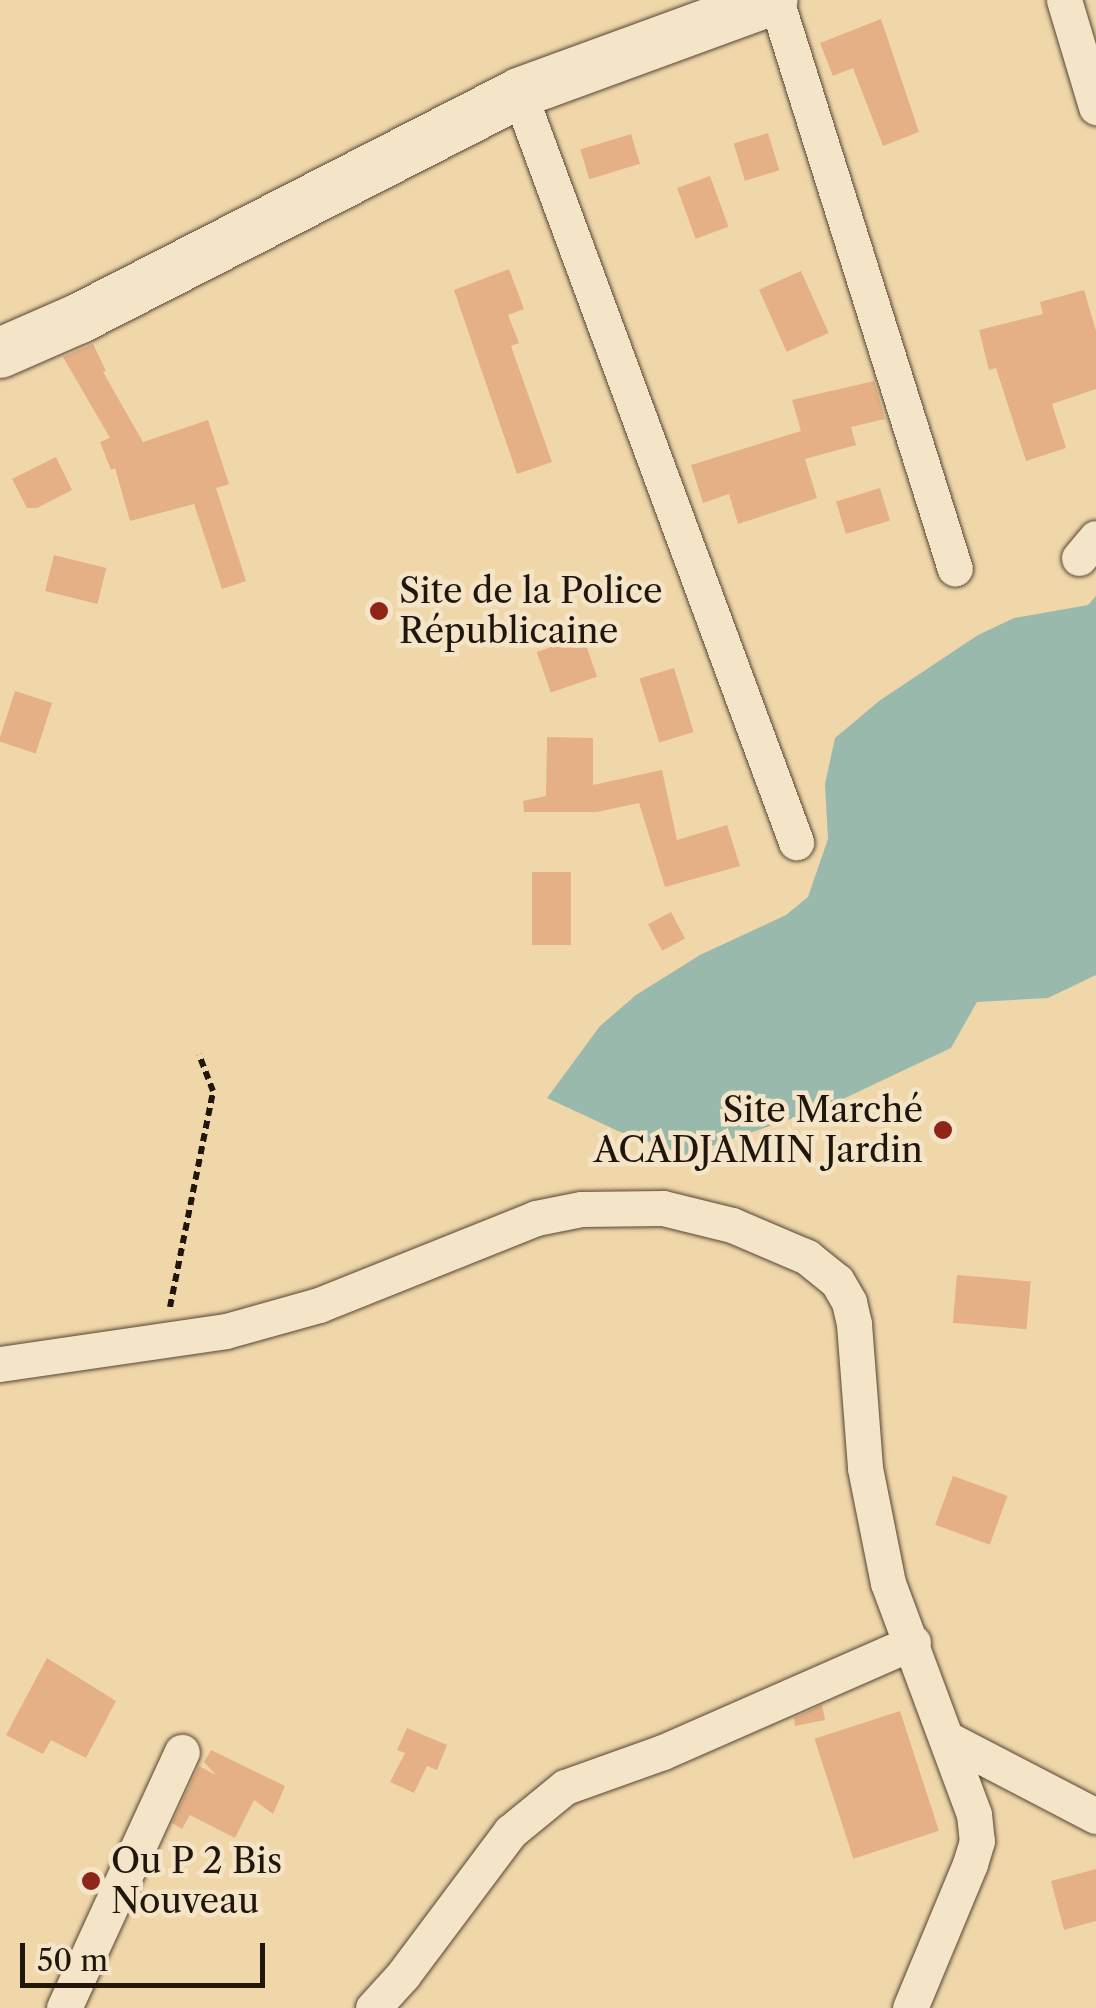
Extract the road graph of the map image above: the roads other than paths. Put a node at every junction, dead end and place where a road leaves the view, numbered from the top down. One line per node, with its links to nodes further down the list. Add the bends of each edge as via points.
1 (774, 0): 3 (street); 6 (street)
2 (1064, 0): 4 (street)
3 (519, 94): 5 (street); 7 (street)
4 (1096, 106)
5 (0, 353)
6 (956, 569)
7 (796, 842)
8 (0, 1364): 9 (street, via 226,1331 319,1305 581,1209 663,1208 732,1225 807,1257 837,1281 848,1302 865,1468 888,1583)
9 (913, 1642): 10 (street); 14 (street, via 663,1752 565,1787 510,1832)
10 (946, 1738): 12 (street); 15 (street, via 977,1841)
11 (182, 1752): 13 (street)
12 (1096, 1816)
13 (64, 2008)
14 (373, 2008)
15 (910, 2008)

